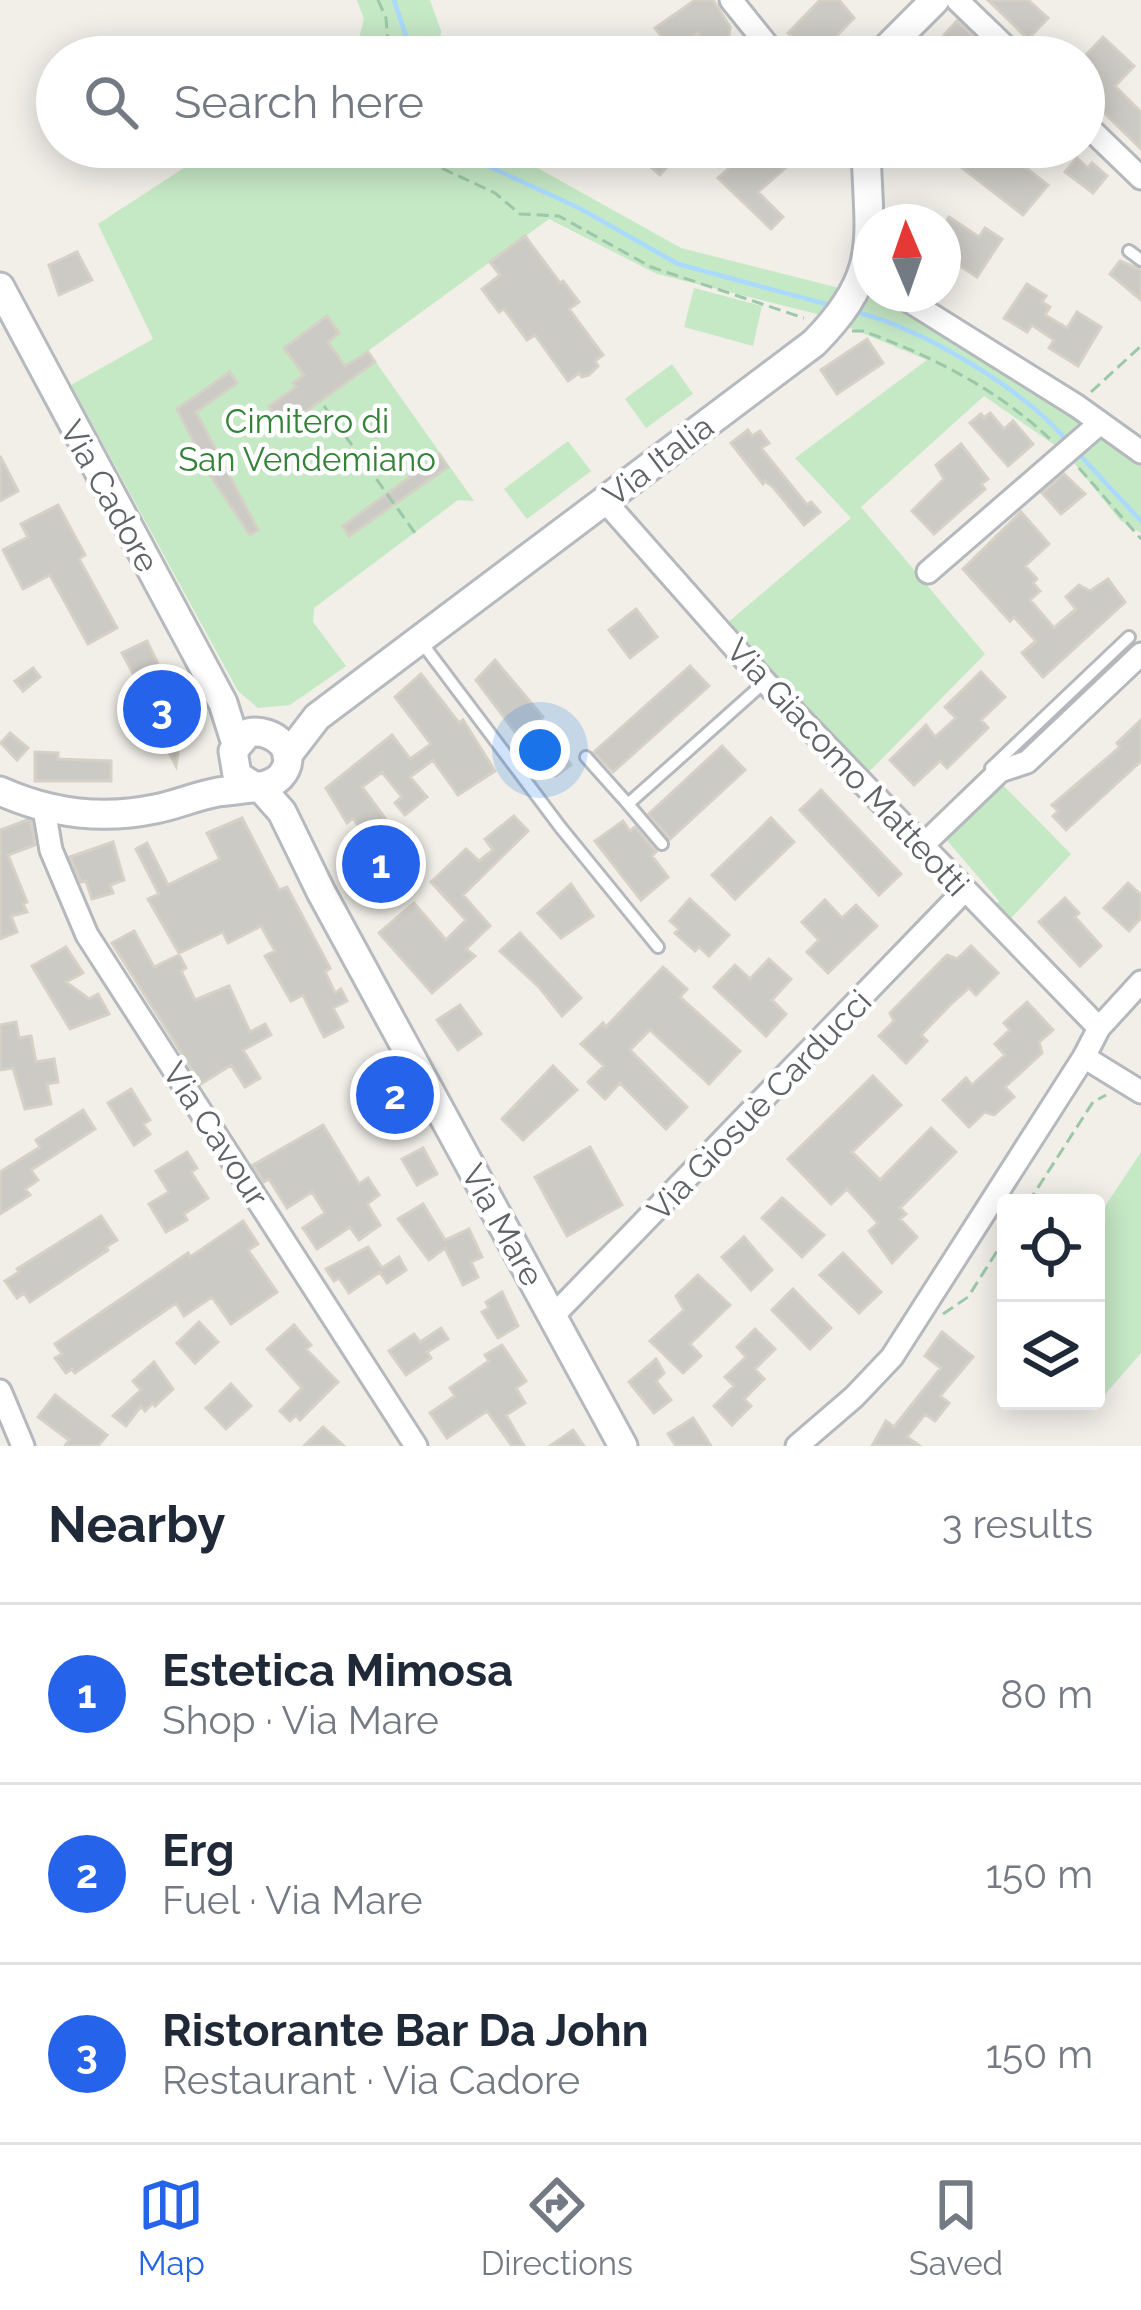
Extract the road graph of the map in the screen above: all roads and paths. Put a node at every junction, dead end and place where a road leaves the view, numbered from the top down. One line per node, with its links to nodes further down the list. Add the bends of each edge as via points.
1 (378, 0): 5 (path)
2 (731, 0): 6 (street)
3 (935, 0): 7 (street)
4 (957, 0): 8 (street)
5 (387, 36)
6 (760, 36)
7 (904, 36)
8 (994, 36)
9 (1105, 143): 13 (street)
10 (441, 168): 21 (path, via 520,214 559,216 652,267)
11 (855, 168): 14 (street)
12 (867, 168): 14 (street)
13 (1141, 178)
14 (869, 200): 15 (street)
15 (869, 204)
16 (1129, 251): 17 (lane)
17 (1141, 260)
18 (0, 287): 36 (street, Via Cadore)
19 (853, 294): 21 (street, Via Italia)
20 (927, 312): 24 (street)
21 (832, 326): 27 (path, via 915,350 1031,420); 28 (street, Via Italia)
22 (1141, 346): 24 (path)
23 (324, 406): 29 (path)
24 (1077, 406): 25 (street)
25 (1092, 431): 26 (street); 27 (street)
26 (1141, 452)
27 (1066, 453): 30 (path); 31 (street)
28 (604, 500): 32 (street, Via Italia); 34 (street, Via Giacomo Matteotti)
29 (415, 532)
30 (1141, 539)
31 (928, 572)
32 (419, 640): 35 (street, Via Italia); 46 (lane)
33 (1135, 646): 43 (street, via 1028,762 1000,771)
34 (764, 682): 41 (lane); 43 (street, Via Giacomo Matteotti)
35 (317, 716): 36 (street, Via Italia); 38 (street, Via Italia)
36 (248, 741): 38 (street, Via Cadore, via 237,775); 38 (street, Via Cadore, via 281,741); 39 (street, Via Italia)
37 (586, 758): 41 (lane)
38 (270, 776): 39 (street); 53 (street, Via Mare, via 330,910)
39 (196, 796): 42 (street, via 131,813)
40 (3, 798): 42 (street)
41 (628, 804): 44 (lane)
42 (44, 809): 56 (street, Via Cavour, via 51,850 87,935)
43 (918, 843): 45 (street, Via Giacomo Matteotti)
44 (662, 844)
45 (963, 892): 48 (street, Via Giacomo Matteotti); 53 (street, Via Giosuè Carducci)
46 (658, 947)
47 (1141, 982): 48 (street)
48 (1099, 1028): 49 (street)
49 (1084, 1057): 50 (street); 58 (street, via 892,1357)
50 (1141, 1092)
51 (1113, 1095): 52 (path, via 1093,1102)
52 (1034, 1194)
53 (554, 1316): 57 (street, Via Mare)
54 (0, 1391): 55 (street)
55 (22, 1446)
56 (416, 1446)
57 (623, 1446)
58 (797, 1446)

